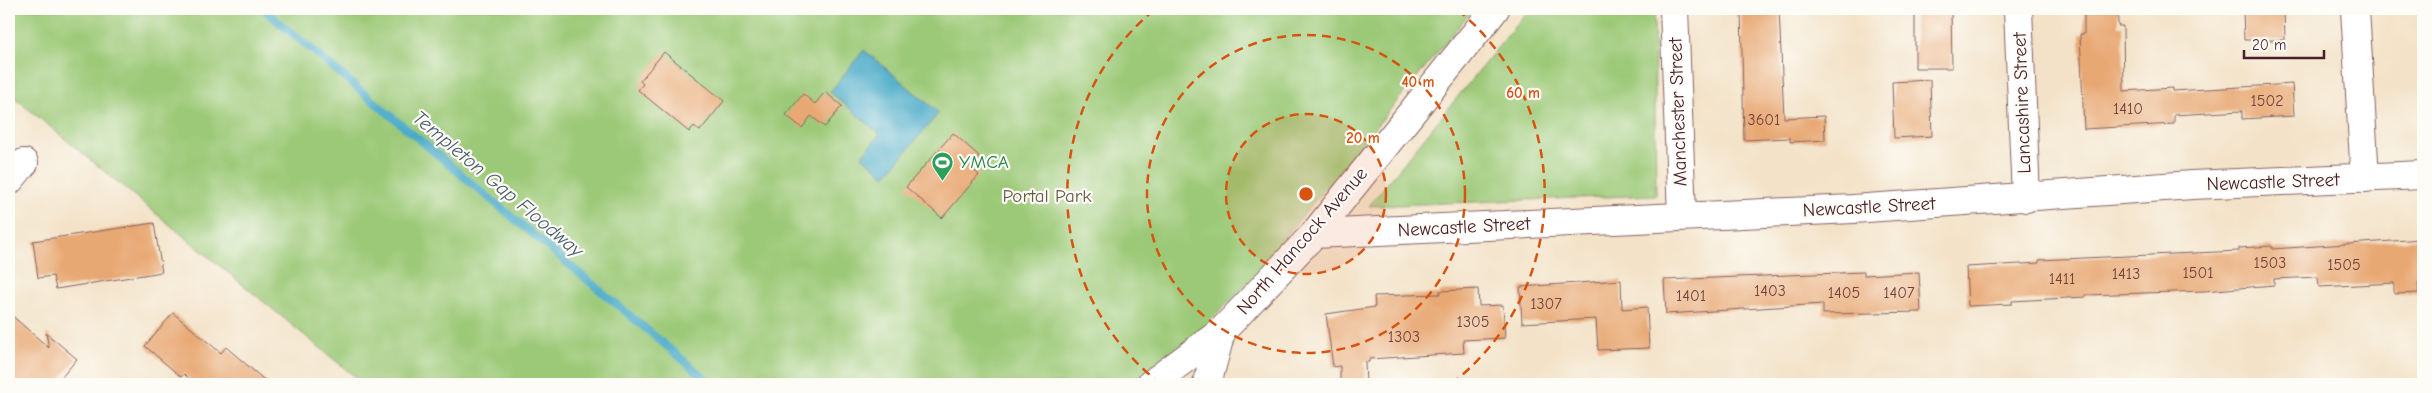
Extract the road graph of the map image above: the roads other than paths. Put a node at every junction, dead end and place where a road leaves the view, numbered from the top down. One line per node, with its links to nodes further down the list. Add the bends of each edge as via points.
1 (1495, 9): 9 (street, North Hancock Avenue)
2 (1674, 9): 8 (street, Manchester Street)
3 (2018, 9): 7 (street, Lancashire Street)
4 (2355, 9): 6 (street)
5 (2423, 175): 6 (street, Newcastle Street)
6 (2365, 178): 7 (street, Newcastle Street, via 2192,185)
7 (2026, 198): 8 (street, Newcastle Street)
8 (1682, 216): 9 (street, Newcastle Street)
9 (1314, 234): 10 (street, North Hancock Avenue)
10 (1222, 332): 11 (street, North Hancock Avenue); 12 (street, North Hancock Avenue)
11 (1151, 384)
12 (1207, 384)

